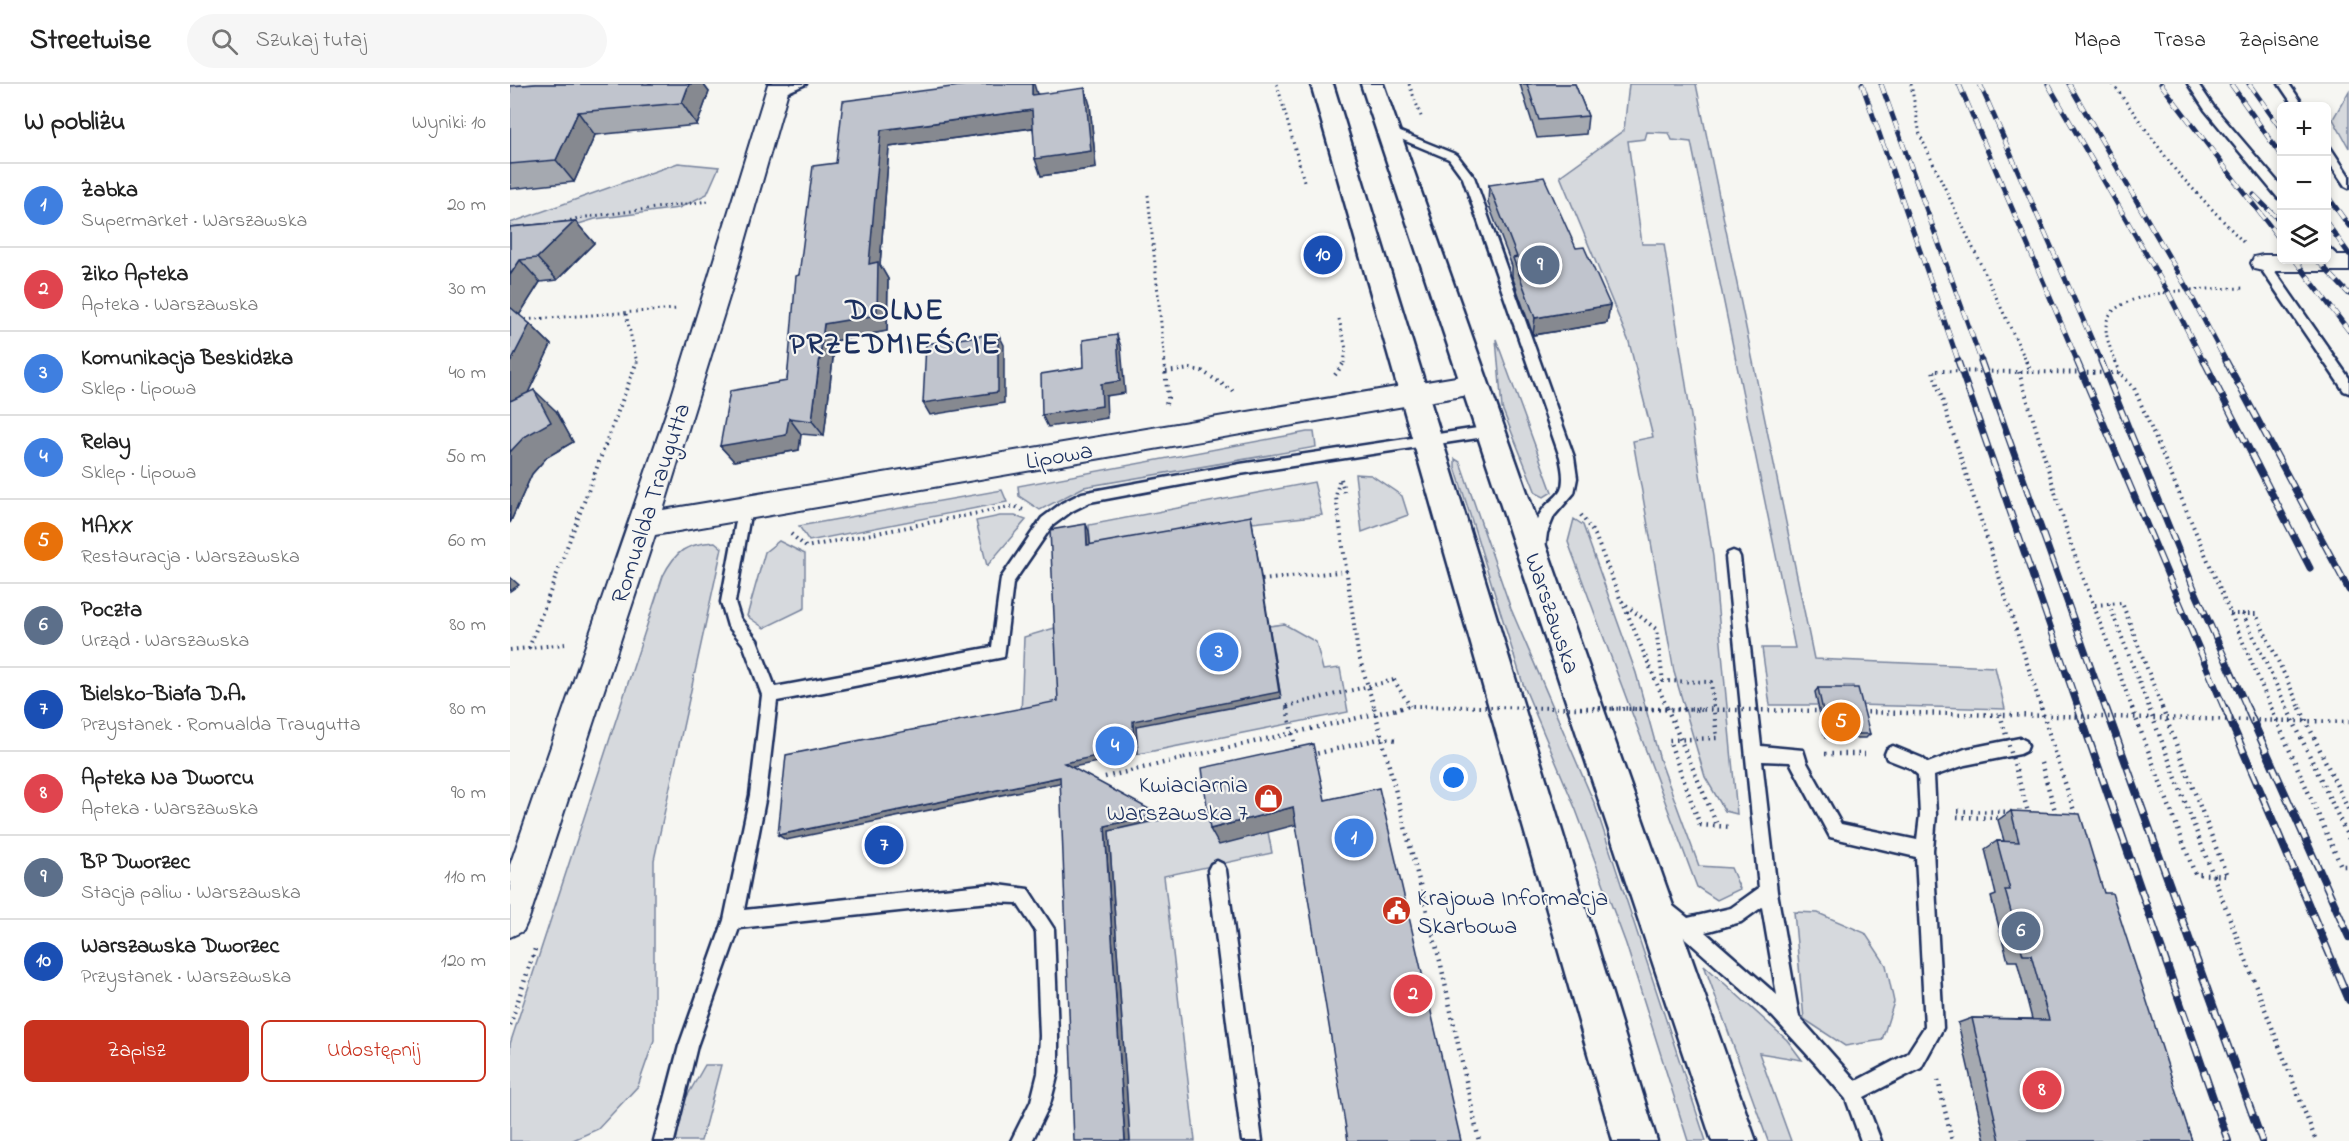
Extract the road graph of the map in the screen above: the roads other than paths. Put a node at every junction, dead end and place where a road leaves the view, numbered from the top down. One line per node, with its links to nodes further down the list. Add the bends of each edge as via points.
1 (801, 84): 6 (lane)
2 (1322, 84): 16 (main road)
3 (1372, 84): 8 (main road, Warszawska)
4 (2193, 84): 11 (lane)
5 (2284, 84): 7 (lane)
6 (778, 89): 20 (street, Romualda Traugutta)
7 (2296, 102)
8 (1388, 130): 14 (main road, Warszawska); 22 (lane, via 1453,157 1468,177 1567,457 1567,493 1548,513 1540,533)
9 (2331, 156): 10 (lane)
10 (2349, 184)
11 (2277, 189)
12 (2338, 258): 13 (street)
13 (2264, 263): 15 (lane)
14 (1474, 384): 16 (street, Lipowa); 17 (main road, Warszawska)
15 (2349, 388)
16 (1413, 393): 18 (main road); 19 (street, Lipowa)
17 (1491, 431): 18 (lane); 22 (main road, Warszawska)
18 (1427, 441): 23 (lane, via 1087,497 1047,522 1006,582 999,652); 40 (main road)
19 (744, 509): 20 (street, Lipowa); 23 (lane, via 728,602 733,621 749,640)
20 (644, 525): 32 (street, Romualda Traugutta)
21 (1733, 557): 25 (lane)
22 (1538, 572): 31 (main road, Warszawska)
23 (770, 695): 33 (lane, via 758,795)
24 (2020, 746): 27 (lane, via 1965,757)
25 (1754, 753): 28 (lane, via 1797,755 1836,831); 30 (lane)
26 (1893, 754): 27 (lane, via 1917,763)
27 (1926, 772): 28 (lane, via 1928,815)
28 (1924, 850): 36 (lane, via 1934,1028 1914,1061)
29 (1217, 870): 39 (lane)
30 (1768, 892): 34 (lane, via 1735,916); 35 (lane)
31 (1652, 898): 34 (lane); 41 (main road, Warszawska)
32 (510, 918)
33 (733, 920): 37 (lane, via 688,1046); 38 (lane, via 956,896 1023,895 1045,929 1049,1036 1048,1073 1040,1104)
34 (1686, 927): 35 (lane)
35 (1791, 1023): 36 (lane)
36 (1853, 1092): 42 (lane)
37 (664, 1141)
38 (1021, 1141)
39 (1252, 1141)
40 (1635, 1141)
41 (1734, 1141)
42 (1871, 1141)

